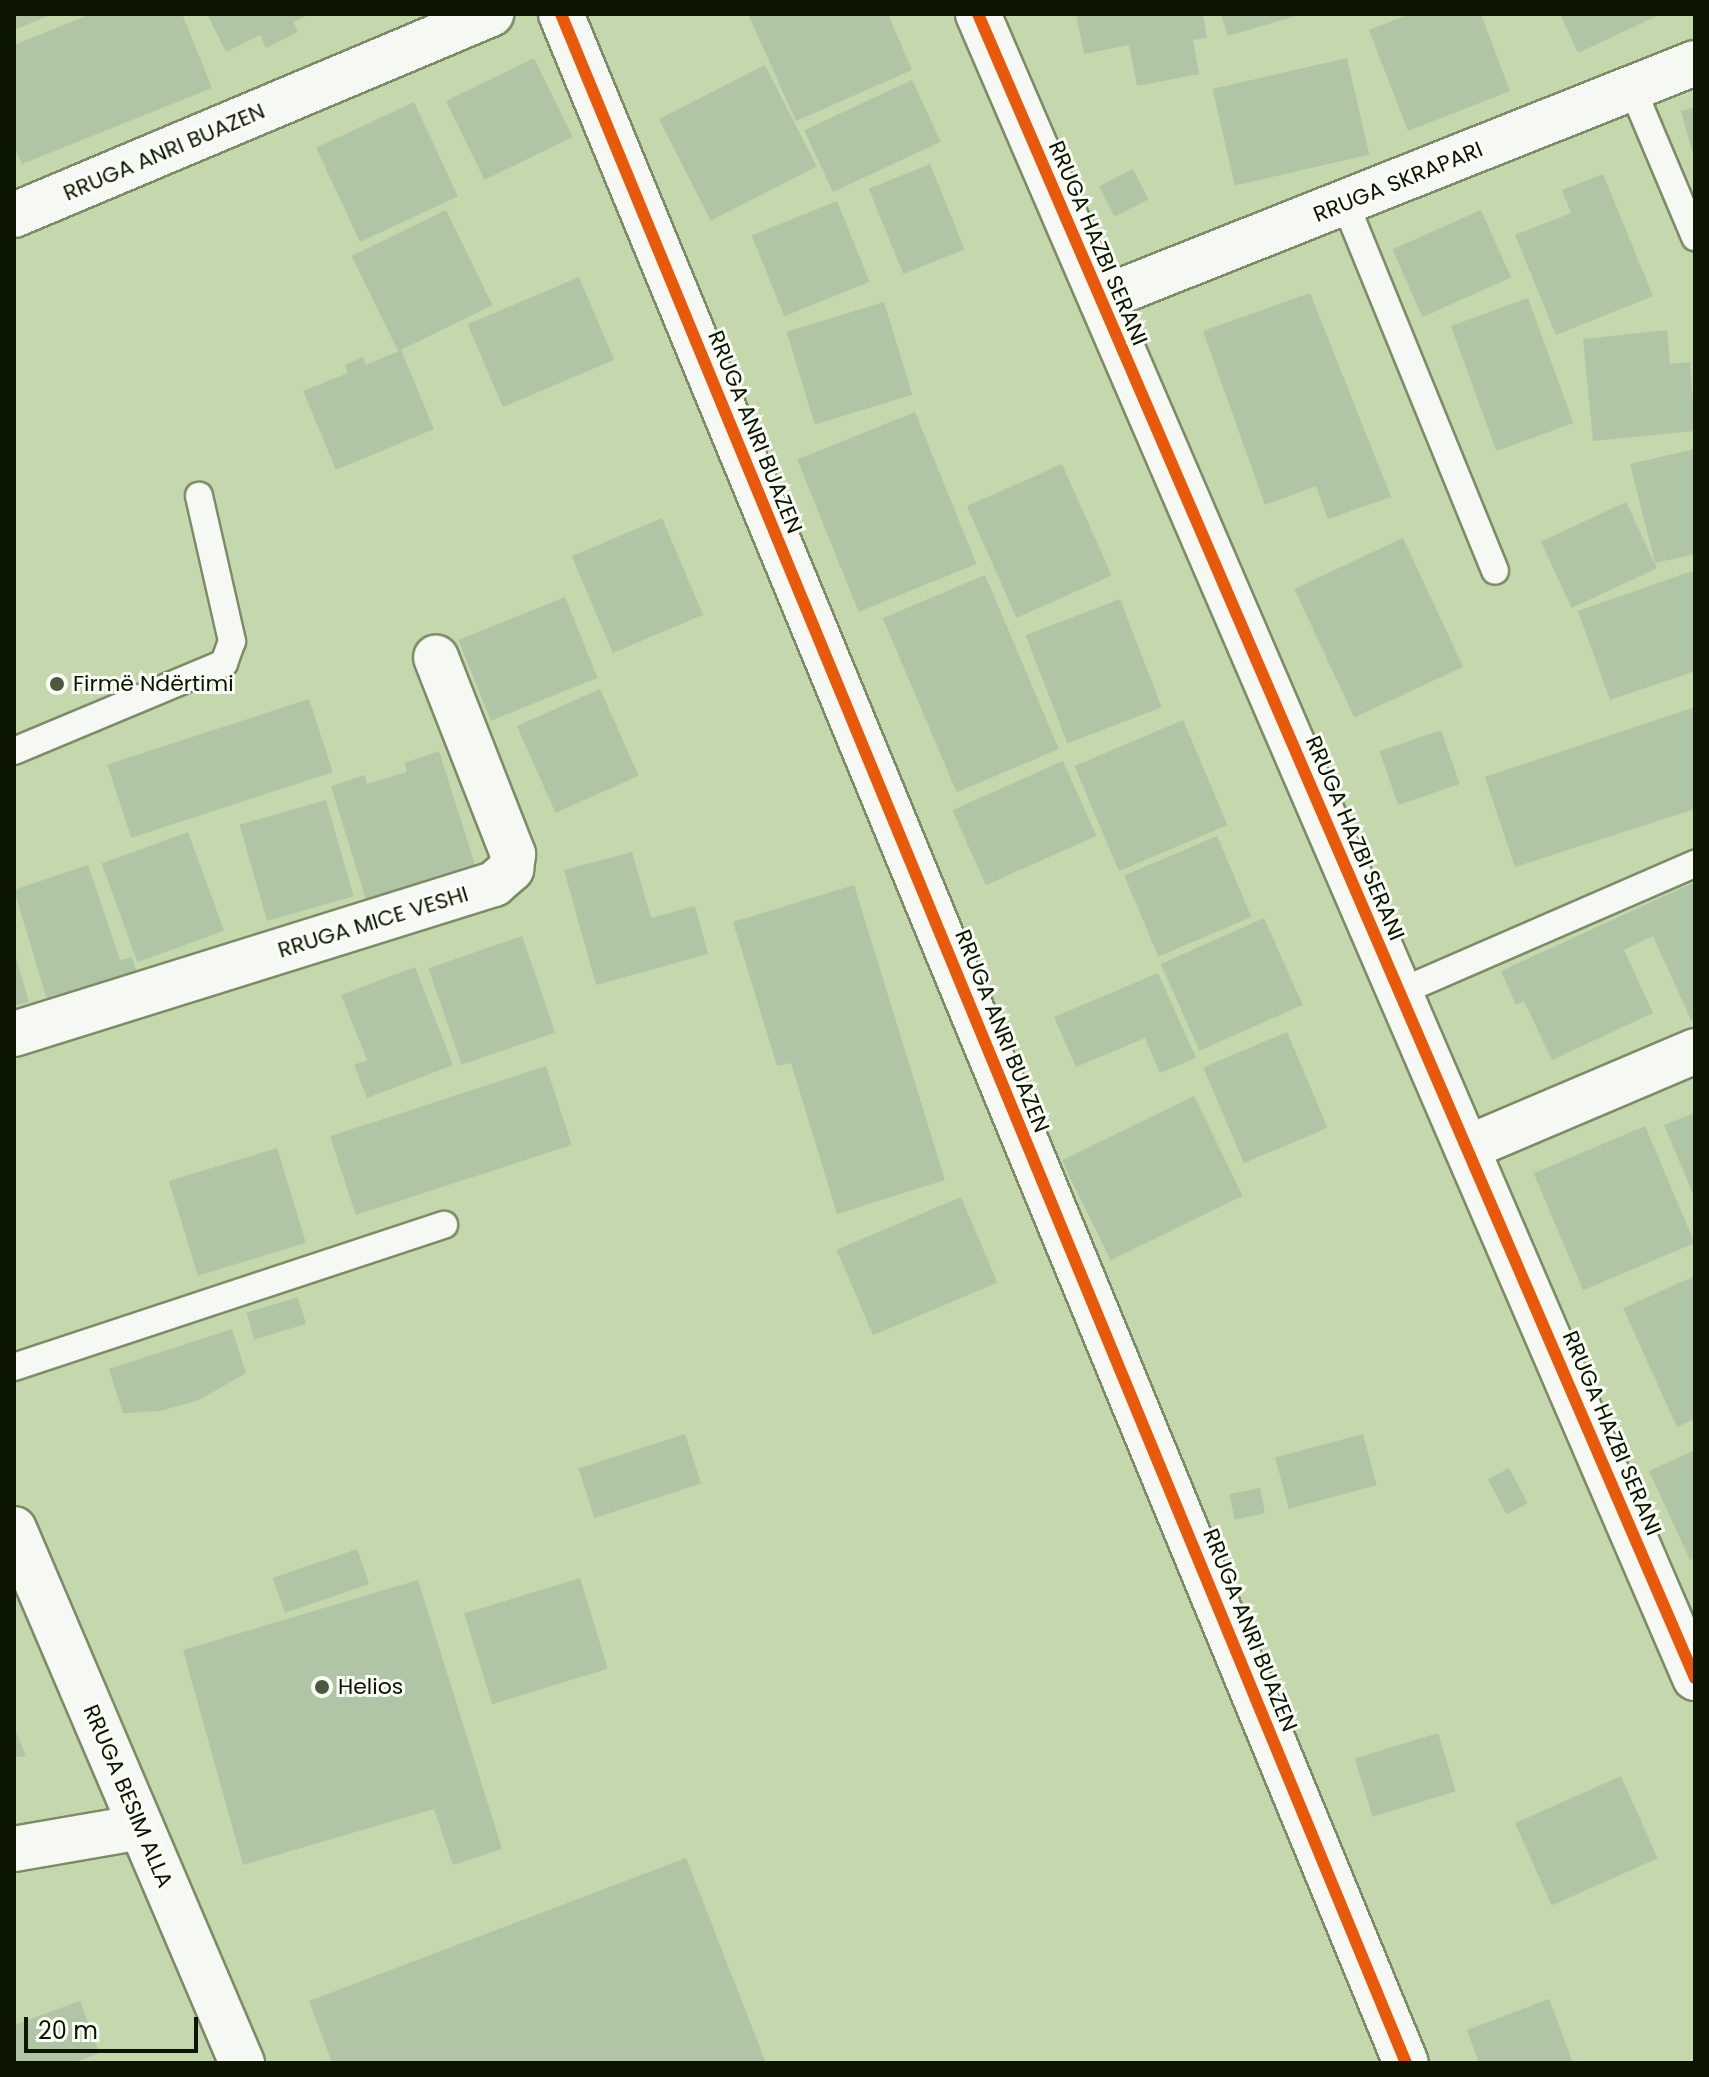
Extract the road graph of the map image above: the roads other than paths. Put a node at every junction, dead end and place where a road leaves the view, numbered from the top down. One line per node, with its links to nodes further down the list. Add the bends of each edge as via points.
1 (491, 14): 7 (street, RRUGA ANRI BUAZEN)
2 (561, 14): 26 (street, RRUGA ANRI BUAZEN)
3 (978, 14): 9 (street, RRUGA HAZBI SERANI)
4 (1695, 63): 5 (street, RRUGA SKRAPARI)
5 (1632, 88): 6 (street, RRUGA SKRAPARI); 8 (lane)
6 (1345, 203): 9 (street, RRUGA SKRAPARI); 11 (lane)
7 (14, 215)
8 (1695, 237)
9 (1101, 299): 15 (street, RRUGA HAZBI SERANI)
10 (199, 496): 13 (lane, via 232,641 224,663)
11 (1495, 571)
12 (436, 658): 16 (street, RRUGA MICE VESHI, via 513,854 511,869 494,884)
13 (14, 751)
14 (1695, 864): 15 (lane)
15 (1400, 992): 18 (street, RRUGA HAZBI SERANI)
16 (14, 1034)
17 (1695, 1051): 18 (street)
18 (1467, 1148): 22 (street, RRUGA HAZBI SERANI)
19 (444, 1225): 20 (lane)
20 (14, 1367)
21 (14, 1529): 23 (street, RRUGA BESIM ALLA)
22 (1695, 1678)
23 (141, 1827): 24 (street); 25 (street, RRUGA BESIM ALLA)
24 (14, 1849)
25 (242, 2063)
26 (1406, 2063)

